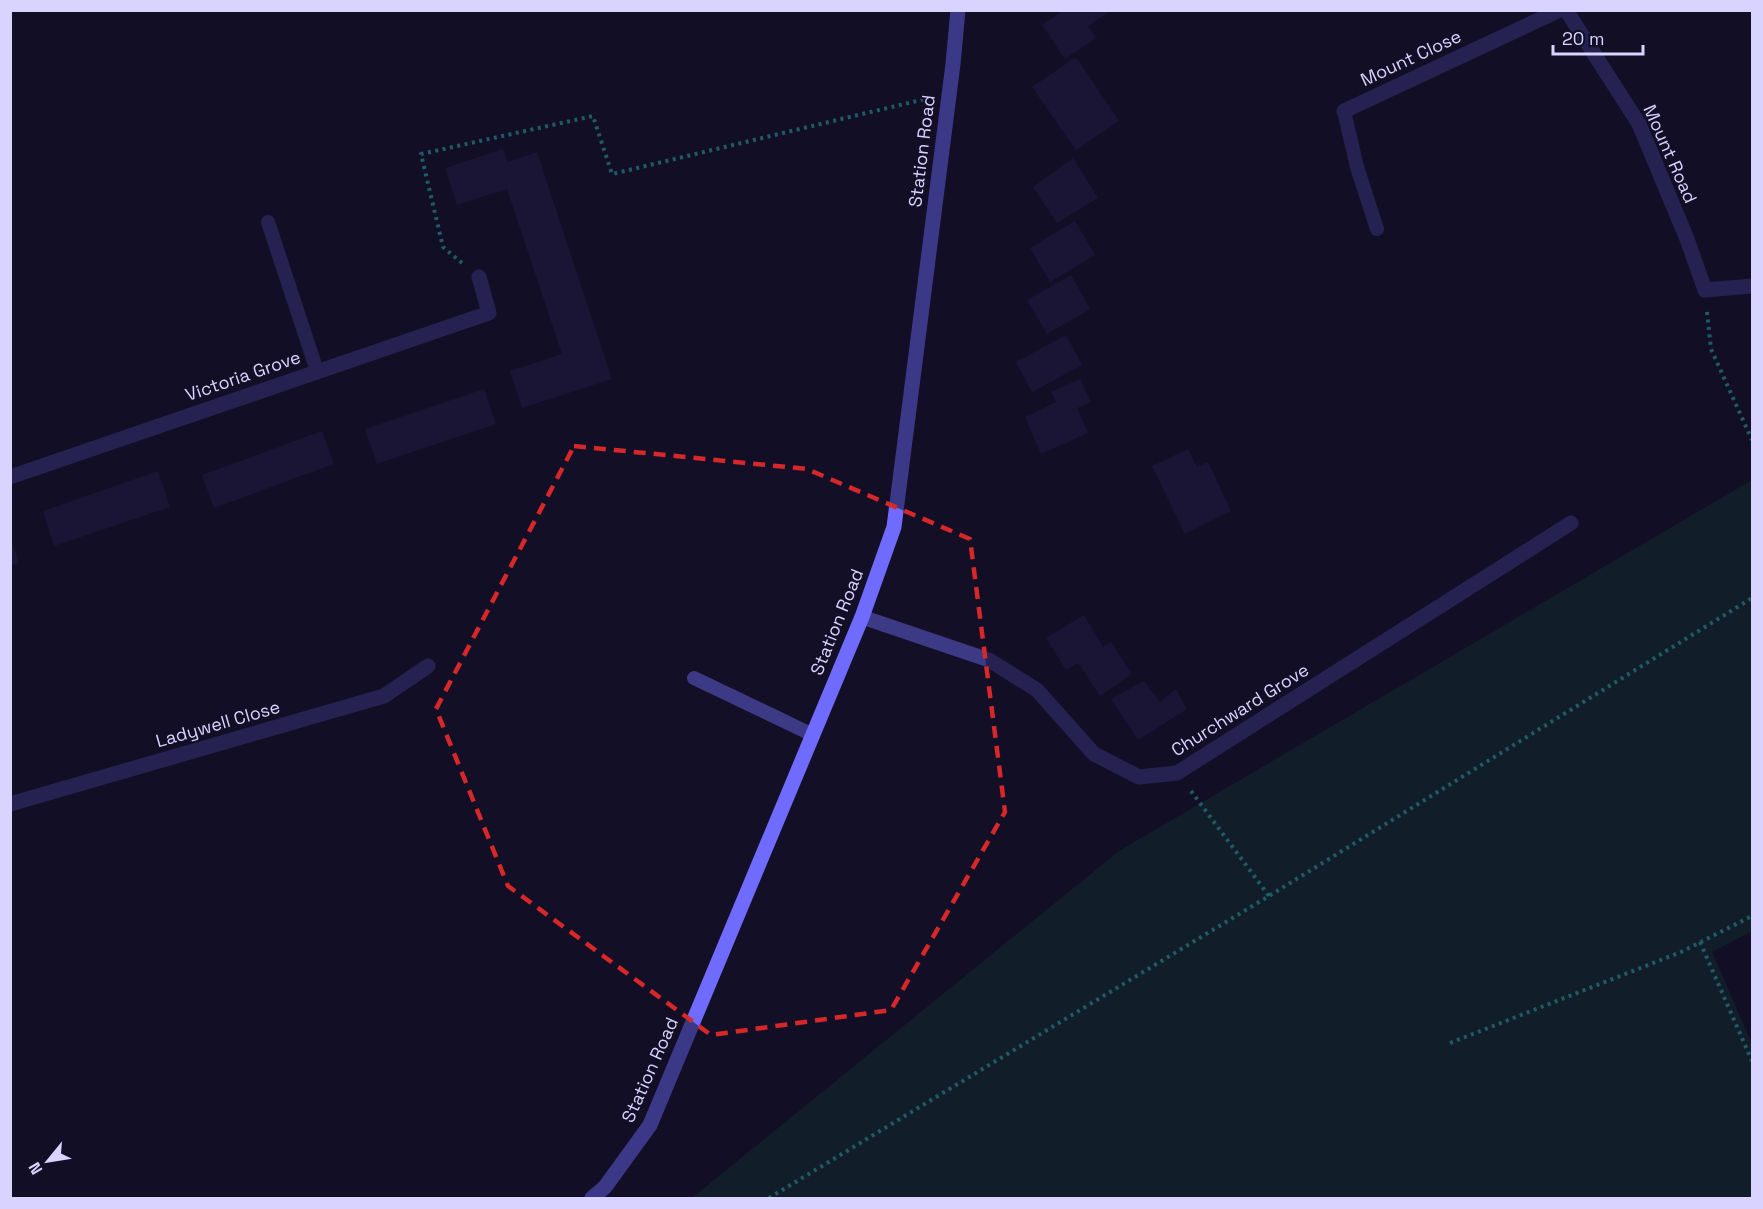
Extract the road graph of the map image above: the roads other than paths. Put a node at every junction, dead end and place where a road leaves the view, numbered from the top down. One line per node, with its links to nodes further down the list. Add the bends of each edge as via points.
1 (958, 10): 12 (street, Station Road, via 894,527)
2 (1560, 10): 4 (street, Mount Close)
3 (1566, 10): 8 (street, Mount Road, via 1639,124 1705,290)
4 (1344, 111): 6 (lane)
5 (268, 222): 9 (lane)
6 (1377, 230)
7 (479, 277): 9 (street, Victoria Grove, via 489,313)
8 (1752, 286)
9 (317, 371): 10 (street, Victoria Grove)
10 (10, 477)
11 (1571, 523): 12 (street, Churchward Grove, via 1177,773 1139,777 1094,754 1037,690 989,660)
12 (862, 617): 15 (street, Station Road)
13 (428, 666): 16 (street, Ladywell Close, via 384,696)
14 (694, 678): 15 (lane)
15 (813, 735): 17 (street, Station Road, via 650,1125 605,1187)
16 (10, 804)
17 (592, 1198)

